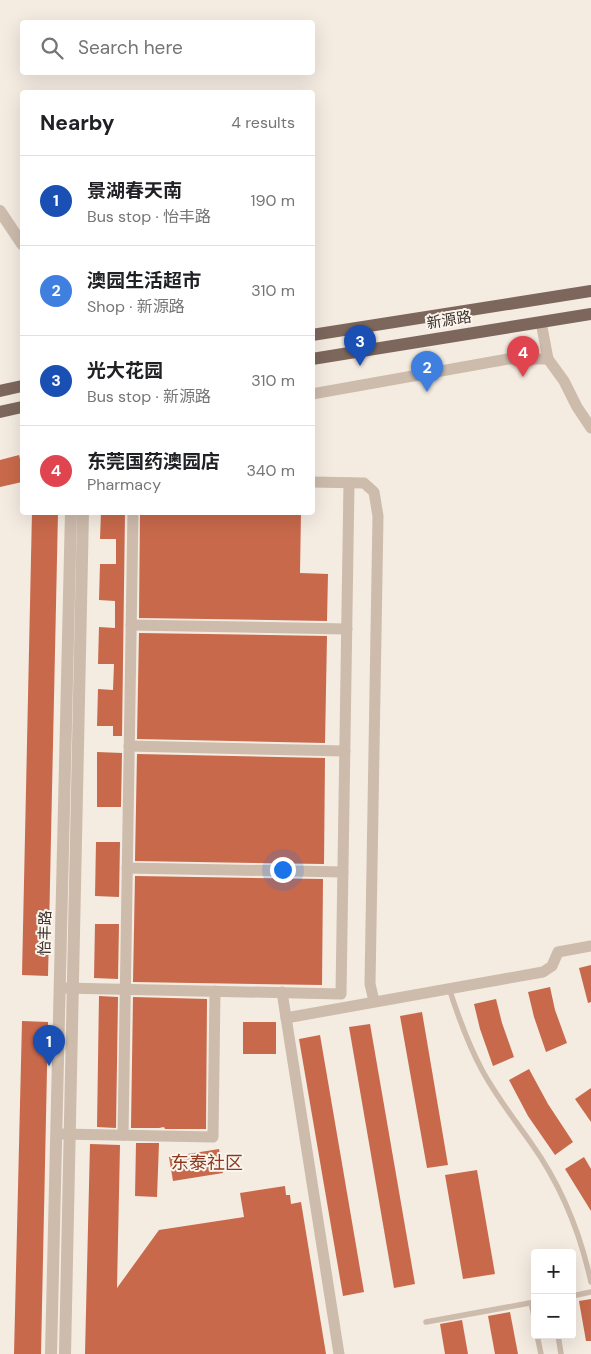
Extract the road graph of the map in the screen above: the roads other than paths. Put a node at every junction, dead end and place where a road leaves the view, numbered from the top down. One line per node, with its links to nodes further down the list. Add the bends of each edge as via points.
1 (0, 211): 2 (street)
2 (20, 241)
3 (591, 291): 6 (main road, 新源路)
4 (591, 314): 5 (main road, 新源路)
5 (541, 322): 7 (main road, 新源路); 8 (street)
6 (315, 336)
7 (315, 359)
8 (548, 359): 11 (street, via 508,360); 14 (street)
9 (20, 387): 10 (main road)
10 (0, 392)
11 (315, 393)
12 (20, 407): 13 (main road)
13 (0, 412)
14 (591, 428)
15 (315, 482): 16 (street)
16 (349, 483): 21 (street); 33 (street, via 364,483 374,492 378,516 370,984)
17 (71, 515): 27 (street, 怡丰路)
18 (83, 515): 28 (street, 怡丰路)
19 (133, 515): 20 (street)
20 (131, 625): 21 (street); 22 (street)
21 (347, 629): 23 (street)
22 (129, 746): 23 (street); 24 (street)
23 (345, 751): 25 (street)
24 (127, 868): 25 (street); 30 (street)
25 (343, 872): 32 (street, via 341,994)
26 (591, 946): 29 (street, via 558,952 552,966 543,972)
27 (60, 988): 28 (street); 35 (street, 怡丰路)
28 (73, 988): 30 (street); 36 (street, 怡丰路)
29 (449, 988): 33 (street); 38 (lane, via 463,1030 482,1070 504,1108 549,1170 564,1199)
30 (125, 989): 31 (street); 37 (street)
31 (215, 991): 32 (street); 37 (street, via 213,1137)
32 (282, 992): 34 (street)
33 (374, 1001): 34 (street)
34 (286, 1018): 47 (street)
35 (56, 1134): 36 (street); 45 (street, 怡丰路)
36 (70, 1134): 37 (street); 46 (street, 怡丰路)
37 (123, 1135)
38 (591, 1282)
39 (591, 1292): 40 (lane)
40 (576, 1295)
41 (531, 1303): 42 (lane)
42 (426, 1322)
43 (538, 1339): 48 (lane)
44 (559, 1339): 49 (lane)
45 (51, 1354)
46 (65, 1354)
47 (339, 1354)
48 (541, 1354)
49 (561, 1354)

